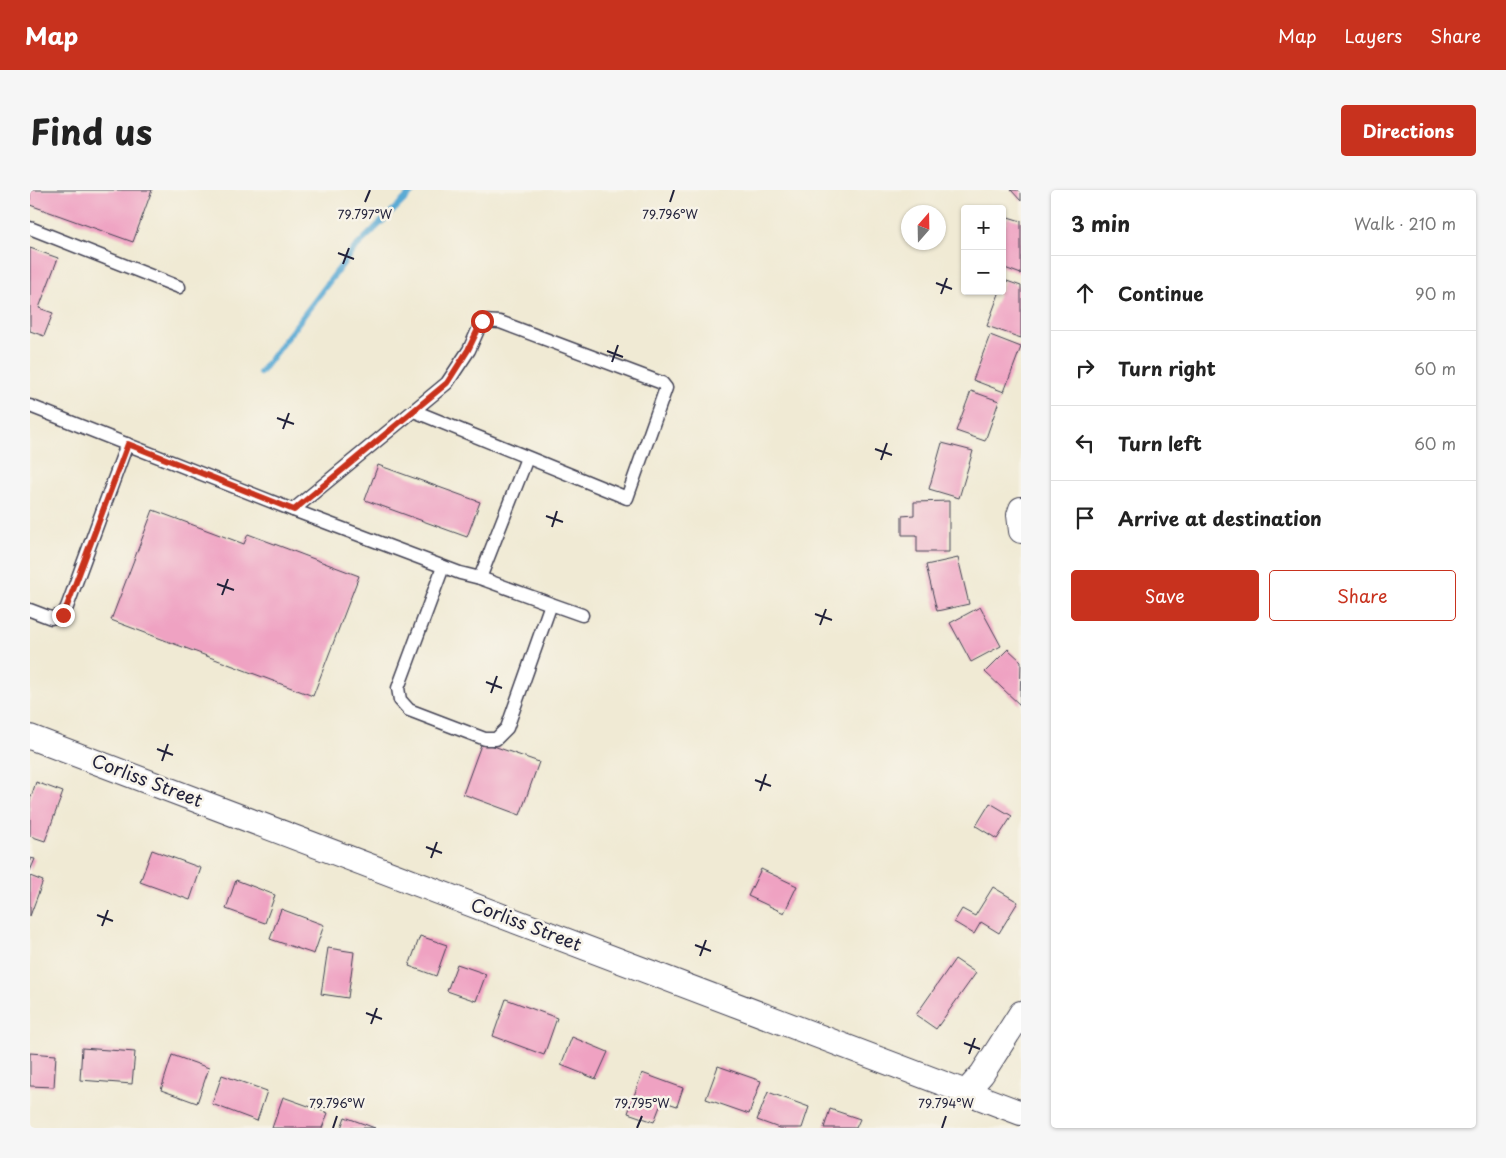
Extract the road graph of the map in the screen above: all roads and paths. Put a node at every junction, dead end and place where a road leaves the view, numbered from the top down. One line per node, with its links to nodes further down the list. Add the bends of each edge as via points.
1 (30, 228): 2 (lane)
2 (179, 287)
3 (30, 406): 5 (lane)
4 (414, 411): 6 (lane); 6 (lane, via 447,383 482,321 500,322 662,383 666,388 627,498); 8 (lane)
5 (128, 444): 8 (lane); 13 (lane, via 63,615 51,618)
6 (527, 458): 11 (lane)
7 (1021, 509): 9 (street)
8 (294, 510): 10 (lane)
9 (1021, 531)
10 (443, 567): 11 (lane); 12 (lane, via 398,688 400,700 409,710 485,739 496,738 507,728)
11 (480, 578): 12 (lane)
12 (551, 604): 14 (lane)
13 (30, 610)
14 (582, 615)
15 (30, 737): 17 (street, Corliss Street)
16 (1021, 1013): 17 (street)
17 (966, 1094): 18 (street, Corliss Street)
18 (1021, 1114)

